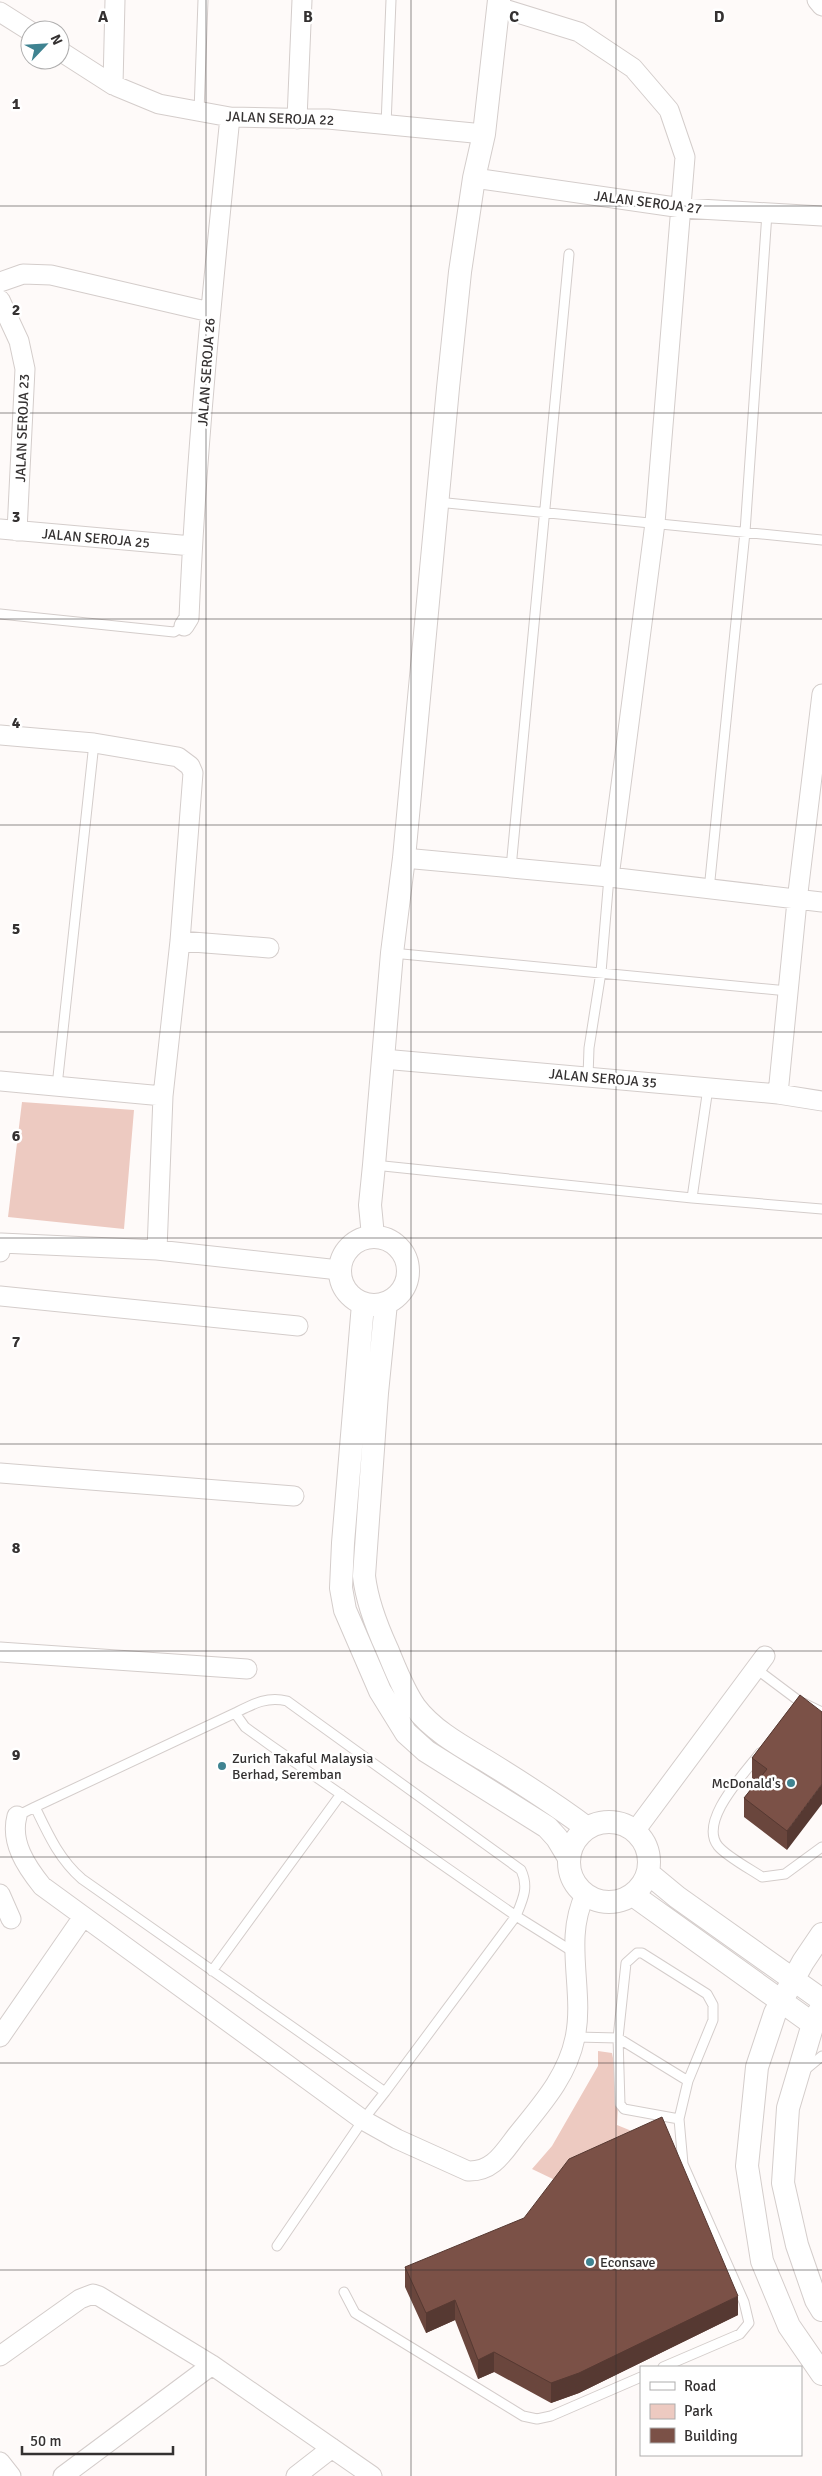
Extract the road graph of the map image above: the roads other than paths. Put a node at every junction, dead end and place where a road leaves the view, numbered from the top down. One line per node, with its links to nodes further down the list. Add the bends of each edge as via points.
1 (115, 0): 11 (street)
2 (204, 0): 12 (lane)
3 (302, 0): 14 (street)
4 (391, 0): 15 (lane)
5 (817, 0): 7 (street)
6 (498, 4): 16 (street); 18 (street, via 579,32 633,68 669,110 685,157)
7 (822, 6)
8 (0, 12): 9 (street)
9 (20, 25)
10 (70, 57): 11 (street, JALAN SEROJA 22)
11 (113, 85): 12 (street, JALAN SEROJA 22, via 159,104)
12 (199, 112): 13 (street, JALAN SEROJA 22)
13 (230, 117): 14 (street, JALAN SEROJA 22); 24 (street, JALAN SEROJA 26)
14 (298, 118): 15 (street, JALAN SEROJA 22)
15 (386, 125): 16 (street, JALAN SEROJA 22)
16 (484, 134): 17 (street)
17 (474, 178): 18 (street, JALAN SEROJA 27); 25 (street, via 460,272)
18 (682, 208): 19 (street, JALAN SEROJA 27); 27 (street)
19 (767, 213): 20 (street, JALAN SEROJA 27); 29 (lane)
20 (822, 216)
21 (569, 254): 26 (lane)
22 (0, 282): 24 (street, via 23,274 51,275)
23 (0, 300): 28 (street, JALAN SEROJA 23, via 19,341 25,369)
24 (210, 312): 31 (street, JALAN SEROJA 26)
25 (436, 502): 26 (lane); 37 (street)
26 (545, 513): 27 (lane); 38 (lane)
27 (655, 523): 29 (lane); 39 (street)
28 (9, 530): 31 (street, JALAN SEROJA 25)
29 (745, 532): 30 (lane); 40 (lane)
30 (822, 540)
31 (192, 546): 33 (street, JALAN SEROJA 26, via 189,618)
32 (0, 614): 33 (lane, via 174,632)
33 (184, 626)
34 (822, 694): 41 (street)
35 (0, 735): 36 (street)
36 (94, 743): 43 (street, via 178,757 190,766 194,782); 51 (lane)
37 (404, 858): 38 (street); 45 (street)
38 (511, 868): 39 (street)
39 (609, 877): 40 (street); 46 (lane)
40 (709, 890): 41 (street)
41 (797, 901): 42 (street); 47 (street)
42 (822, 902)
43 (180, 941): 44 (street); 54 (street)
44 (269, 948)
45 (392, 953): 46 (lane); 48 (street)
46 (601, 972): 47 (lane); 49 (lane, via 589,1048)
47 (788, 991): 53 (street)
48 (383, 1059): 49 (street, JALAN SEROJA 35); 56 (street)
49 (588, 1077): 52 (street, JALAN SEROJA 35)
50 (0, 1081): 51 (street)
51 (57, 1086): 54 (street)
52 (708, 1088): 53 (street, JALAN SEROJA 35); 57 (lane)
53 (778, 1094): 55 (street, JALAN SEROJA 35)
54 (163, 1096): 60 (street)
55 (822, 1101)
56 (374, 1165): 57 (lane); 59 (street, via 370,1205)
57 (692, 1198): 58 (lane)
58 (822, 1209)
59 (373, 1236): 62 (street, via 353,1243 346,1250); 64 (street, via 393,1242 406,1259 408,1270 402,1290)
60 (157, 1250): 61 (street, via 1,1243); 62 (street)
61 (0, 1252)
62 (339, 1270): 65 (street, via 346,1291)
63 (0, 1296): 66 (street)
64 (386, 1303): 65 (street); 80 (street, via 376,1393 364,1576 375,1623 401,1682 429,1722)
65 (363, 1304): 83 (street, via 342,1543 341,1588 353,1632 380,1691 406,1734 426,1751 547,1827)
66 (298, 1326)
67 (0, 1473): 68 (street)
68 (294, 1496)
69 (0, 1652): 71 (street)
70 (760, 1662): 72 (lane); 81 (street)
71 (247, 1669)
72 (798, 1701): 73 (lane); 74 (lane)
73 (793, 1709)
74 (822, 1712)
75 (235, 1713): 77 (lane, via 245,1727); 78 (lane); 88 (lane, via 264,1699 287,1701 521,1870 526,1891)
76 (764, 1748): 82 (lane, via 718,1810 713,1828 718,1846 762,1877 785,1874)
77 (341, 1794): 88 (lane); 93 (lane)
78 (34, 1807): 79 (lane); 93 (lane, via 56,1850 72,1870)
79 (17, 1816): 89 (street, via 14,1827 17,1846 30,1871 42,1886)
80 (587, 1828): 81 (street, via 612,1822); 83 (street, via 572,1846)
81 (635, 1831): 84 (street, via 648,1850)
82 (822, 1847)
83 (569, 1858): 86 (street, via 575,1885)
84 (648, 1873): 87 (street); 94 (street)
85 (0, 1894): 90 (street)
86 (585, 1895): 87 (street, via 609,1903); 92 (street, via 576,1919)
87 (633, 1895): 96 (street)
88 (516, 1916): 92 (lane); 104 (lane)
89 (82, 1917): 98 (street); 106 (street)
90 (11, 1919)
91 (822, 1934): 94 (street)
92 (575, 1953): 99 (street)
93 (212, 1971): 104 (lane)
94 (794, 1979): 95 (street); 96 (street)
95 (822, 2000)
96 (781, 2002): 97 (street); 113 (street, via 757,2067 747,2166 762,2261 789,2326)
97 (819, 2020): 102 (street)
98 (0, 2037)
99 (576, 2037): 100 (lane); 106 (street, via 568,2064 558,2082 489,2167 478,2171 454,2167)
100 (618, 2038): 103 (lane); 103 (lane, via 626,1963 630,1957 642,1953 710,1999 713,2020); 105 (lane, via 620,2104 624,2109)
101 (822, 2056): 102 (lane)
102 (796, 2080): 109 (street, via 788,2108 783,2183 797,2244)
103 (688, 2081): 105 (lane)
104 (385, 2092): 106 (lane)
105 (679, 2119): 112 (lane, via 683,2164 744,2302 749,2323 740,2334)
106 (363, 2120): 107 (lane)
107 (277, 2246)
108 (344, 2292): 114 (lane, via 355,2313 523,2416 537,2419 551,2416)
109 (822, 2310)
110 (0, 2356): 111 (street, via 80,2299 93,2294)
111 (212, 2365): 115 (street); 118 (street)
112 (665, 2366)
113 (822, 2374)
114 (640, 2377)
115 (332, 2448): 119 (street); 120 (street)
116 (0, 2462): 117 (street)
117 (11, 2476)
118 (63, 2476)
119 (296, 2476)
120 (372, 2476)

